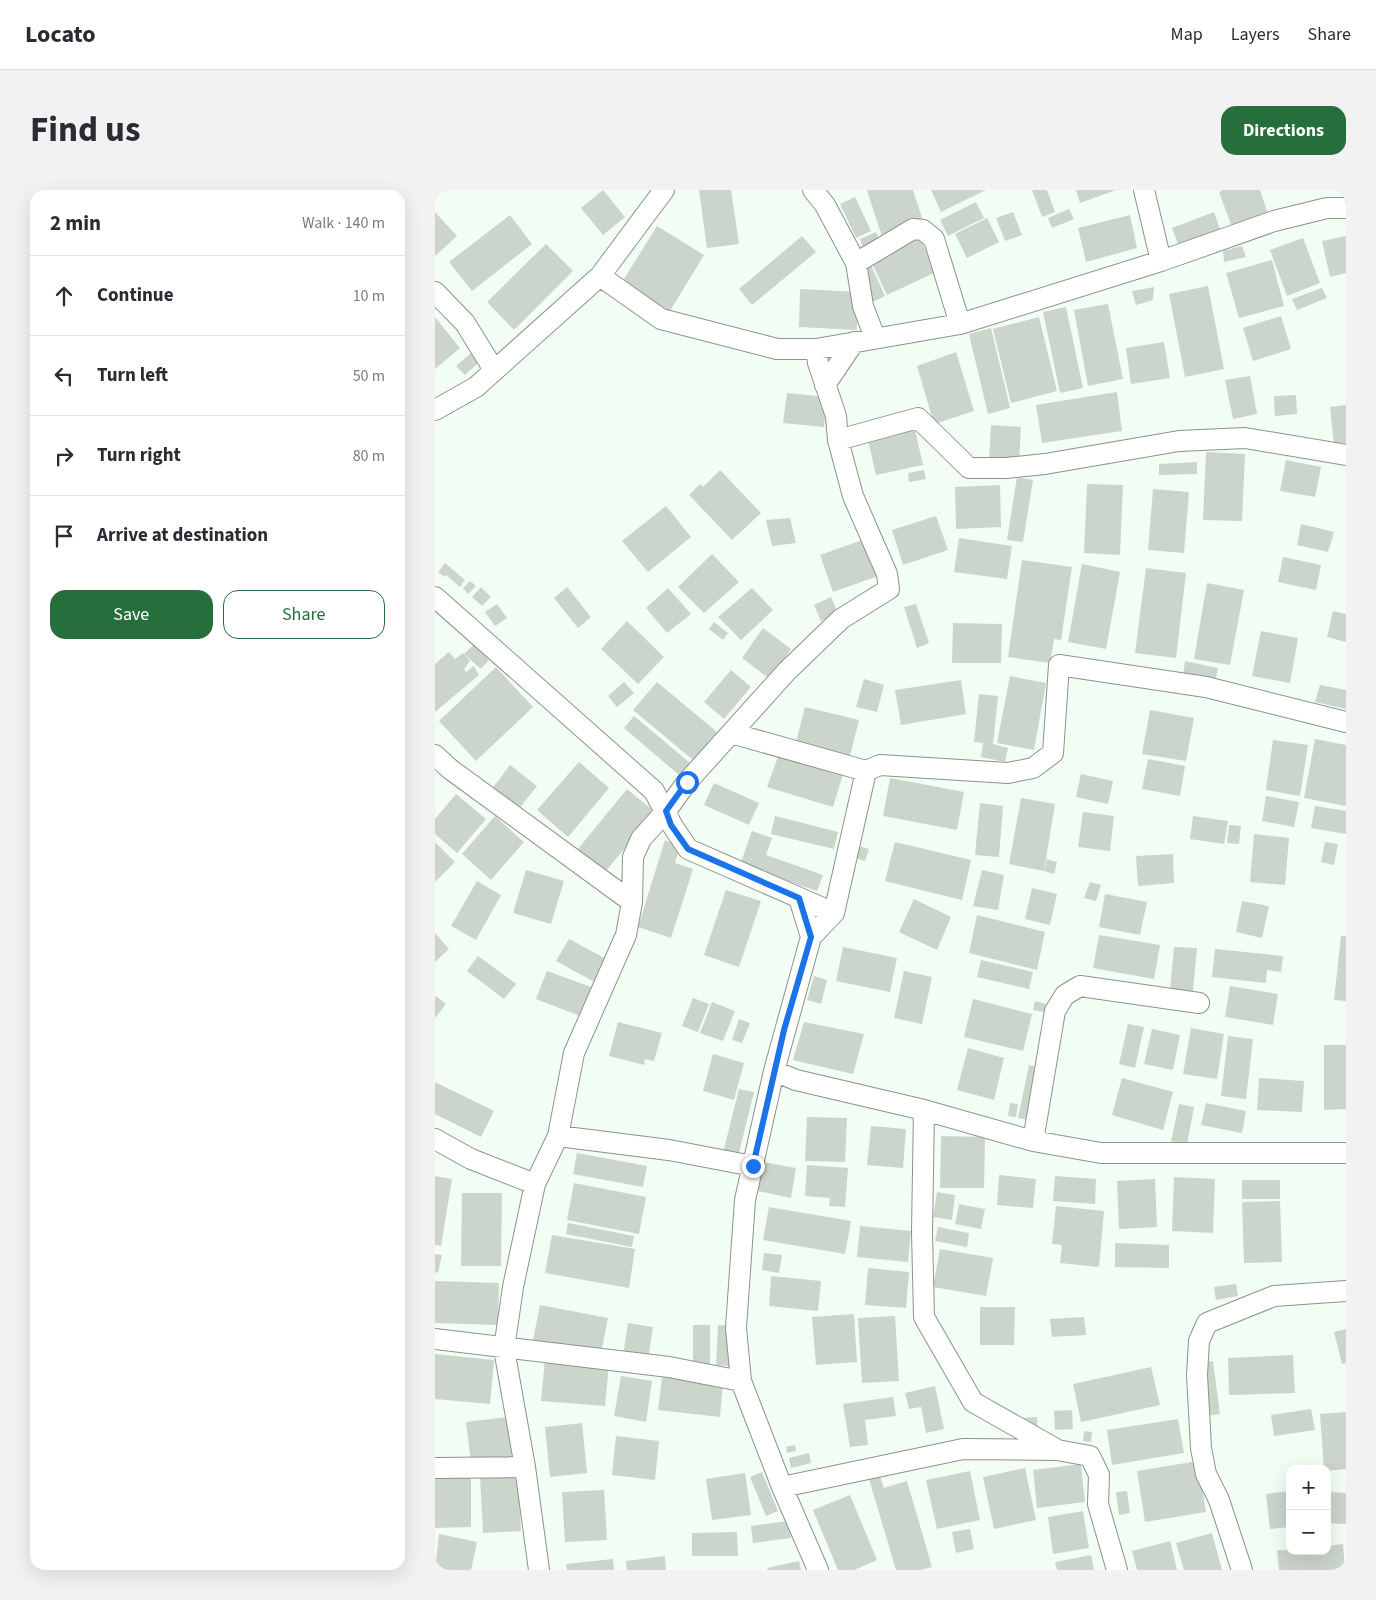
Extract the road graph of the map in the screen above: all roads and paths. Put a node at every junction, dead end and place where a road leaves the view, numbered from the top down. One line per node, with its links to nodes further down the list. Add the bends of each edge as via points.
1 (664, 190): 7 (street)
2 (813, 190): 6 (street, via 825,205)
3 (1144, 190): 5 (street)
4 (1346, 208): 5 (street, via 1327,208 1274,221)
5 (1161, 261): 9 (street)
6 (856, 263): 9 (street, via 913,230 923,230 934,239); 10 (street, via 863,306)
7 (600, 276): 12 (street, via 661,319 777,349); 13 (street)
8 (435, 292): 13 (street, via 465,323)
9 (961, 324): 10 (street)
10 (875, 338): 11 (street)
11 (854, 342): 12 (street); 14 (street)
12 (816, 349): 14 (street)
13 (494, 370): 15 (street, via 476,387)
14 (825, 385): 16 (street, via 836,416)
15 (435, 410)
16 (838, 440): 17 (street, via 918,418 969,468 1045,464 1179,441 1245,438); 20 (street, via 853,496 887,574 889,589 841,618)
17 (1346, 455)
18 (435, 597): 24 (street)
19 (1346, 722): 22 (street, via 1207,687 1059,665 1053,753 1033,768 1008,773 880,765)
20 (731, 733): 22 (street); 23 (street)
21 (435, 755): 27 (street)
22 (866, 771): 28 (street)
23 (687, 782): 24 (street); 25 (street)
24 (654, 791): 25 (street)
25 (666, 811): 26 (street, via 671,825 688,849); 27 (street, via 641,839 633,857)
26 (799, 898): 28 (street); 29 (street)
27 (632, 902): 33 (street, via 626,935 573,1053)
28 (834, 913): 29 (street)
29 (811, 937): 31 (street)
30 (1199, 1003): 35 (street, via 1080,986 1065,995 1055,1011)
31 (774, 1071): 32 (street, via 796,1080); 37 (street)
32 (924, 1110): 35 (street); 43 (street, via 924,1318 973,1402)
33 (559, 1136): 37 (street, via 669,1150); 38 (street)
34 (435, 1139): 38 (street, via 471,1159)
35 (1033, 1141): 36 (street, via 1101,1153)
36 (1346, 1153)
37 (753, 1166): 42 (street, via 745,1200 736,1328)
38 (535, 1184): 41 (street, via 513,1287)
39 (1346, 1291): 50 (street, via 1274,1296 1207,1323 1199,1341 1197,1375 1201,1448 1206,1474 1219,1500)
40 (435, 1339): 41 (street)
41 (504, 1349): 42 (street, via 669,1367); 44 (street)
42 (741, 1381): 46 (street)
43 (1057, 1450): 46 (street, via 963,1449); 49 (street, via 1090,1456 1099,1475 1099,1504)
44 (525, 1467): 45 (street); 47 (street)
45 (435, 1468)
46 (782, 1487): 48 (street)
47 (539, 1570)
48 (818, 1570)
49 (1117, 1570)
50 (1242, 1570)

